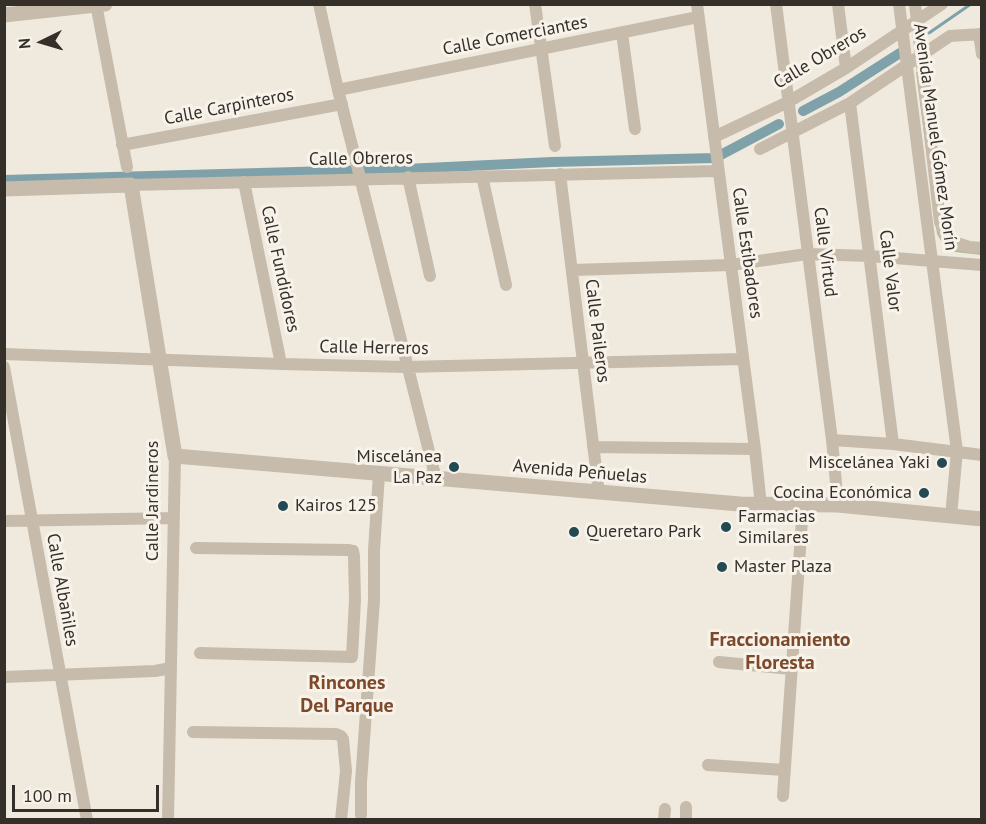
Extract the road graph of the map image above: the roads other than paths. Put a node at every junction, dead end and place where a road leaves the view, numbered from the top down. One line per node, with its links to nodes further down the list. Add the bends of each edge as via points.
1 (319, 4): 20 (street)
2 (535, 4): 15 (street)
3 (776, 4): 21 (street, Calle Virtud)
4 (838, 4): 19 (street)
5 (899, 4): 12 (street, Avenida Manuel Gómez Morín)
6 (915, 4): 11 (street, Avenida Manuel Gómez Morín)
7 (942, 4): 11 (street, Calle Obreros)
8 (99, 5): 10 (street); 27 (street)
9 (698, 11): 13 (street, Calle Comerciantes); 26 (street, Calle Estibadores)
10 (4, 15)
11 (917, 20): 12 (street, Calle Obreros); 17 (street, Avenida Manuel Gómez Morín)
12 (903, 30): 18 (street, Avenida Manuel Gómez Morín); 19 (street, Calle Obreros)
13 (622, 33): 15 (street, Calle Comerciantes); 24 (street)
14 (980, 34): 16 (street); 17 (street, via 950,36)
15 (541, 50): 20 (street, Calle Comerciantes); 28 (street)
16 (981, 54)
17 (921, 56): 18 (street); 39 (street, Avenida Manuel Gómez Morín, via 940,222 948,240)
18 (907, 65): 22 (street); 42 (street, Avenida Manuel Gómez Morín)
19 (846, 68): 21 (street, Calle Obreros)
20 (338, 90): 23 (street)
21 (788, 102): 25 (street, Calle Virtud); 26 (street, Calle Obreros)
22 (850, 103): 25 (street); 41 (street, Calle Valor)
23 (342, 104): 27 (street, Calle Carpinteros); 33 (street)
24 (635, 129)
25 (792, 134): 29 (street); 40 (street, Calle Virtud)
26 (714, 137): 31 (street, Calle Estibadores)
27 (122, 145): 30 (street)
28 (555, 147)
29 (760, 149)
30 (127, 167)
31 (718, 169): 32 (street, Calle Obreros); 43 (street, Calle Estibadores)
32 (560, 174): 34 (street, Calle Obreros); 45 (street, Calle Paileros)
33 (360, 175): 35 (street, Calle Obreros); 36 (street, Calle Obreros); 54 (street)
34 (482, 176): 35 (street, Calle Obreros); 47 (street)
35 (408, 177): 46 (street)
36 (244, 182): 37 (street, Calle Obreros); 51 (street, Calle Fundidores)
37 (131, 185): 38 (street, Calle Obreros); 49 (street, Calle Jardineros)
38 (4, 189)
39 (981, 248)
40 (807, 254): 41 (street); 43 (street); 55 (street, Calle Virtud)
41 (870, 256): 42 (street); 56 (street, Calle Valor)
42 (932, 261): 44 (street, Avenida Manuel Gómez Morín); 59 (street)
43 (730, 265): 45 (street); 50 (street, Calle Estibadores)
44 (981, 265)
45 (572, 270): 52 (street, Calle Paileros)
46 (430, 276)
47 (506, 285)
48 (4, 354): 49 (street, Calle Herreros)
49 (160, 359): 51 (street, Calle Herreros); 61 (street, Calle Jardineros)
50 (743, 360): 52 (street, Calle Herreros); 58 (street, Calle Estibadores)
51 (281, 364): 54 (street, Calle Herreros)
52 (584, 364): 54 (street, Calle Herreros); 57 (street, Calle Paileros)
53 (4, 367): 71 (street, Calle Albañiles)
54 (406, 367): 63 (street)
55 (832, 440): 56 (street); 66 (street, Calle Virtud)
56 (893, 444): 59 (street)
57 (593, 447): 58 (street); 64 (street, Calle Paileros)
58 (755, 449): 67 (street, Calle Estibadores)
59 (957, 451): 60 (street); 68 (street)
60 (981, 454)
61 (175, 456): 62 (street, Avenida Peñuelas); 69 (street, Calle Jardineros)
62 (379, 474): 63 (street, Avenida Peñuelas); 75 (street)
63 (435, 479): 64 (street, Avenida Peñuelas)
64 (599, 493): 67 (street, Avenida Peñuelas)
65 (803, 505): 66 (street, Avenida Peñuelas); 67 (street, Avenida Peñuelas); 79 (street)
66 (838, 505): 68 (street, Avenida Peñuelas)
67 (761, 506)
68 (951, 516): 70 (street, Avenida Peñuelas)
69 (174, 518): 71 (street); 78 (street, Calle Jardineros)
70 (981, 519)
71 (32, 520): 72 (street); 80 (street, Calle Albañiles)
72 (4, 521)
73 (196, 548): 74 (street, via 353,551)
74 (355, 606): 75 (street); 76 (street, via 352,657)
75 (373, 606): 85 (street)
76 (200, 653)
77 (719, 662): 79 (street)
78 (171, 668): 80 (street); 91 (street, Calle Jardineros)
79 (791, 669): 84 (street)
80 (59, 676): 81 (street); 90 (street, Calle Albañiles)
81 (4, 677)
82 (193, 732): 86 (street, via 336,734 343,739)
83 (708, 765): 84 (street)
84 (784, 770): 87 (street)
85 (361, 777): 86 (street); 88 (street)
86 (346, 778): 89 (street)
87 (783, 796)
88 (361, 815)
89 (341, 816)
90 (87, 819)
91 (168, 819)

